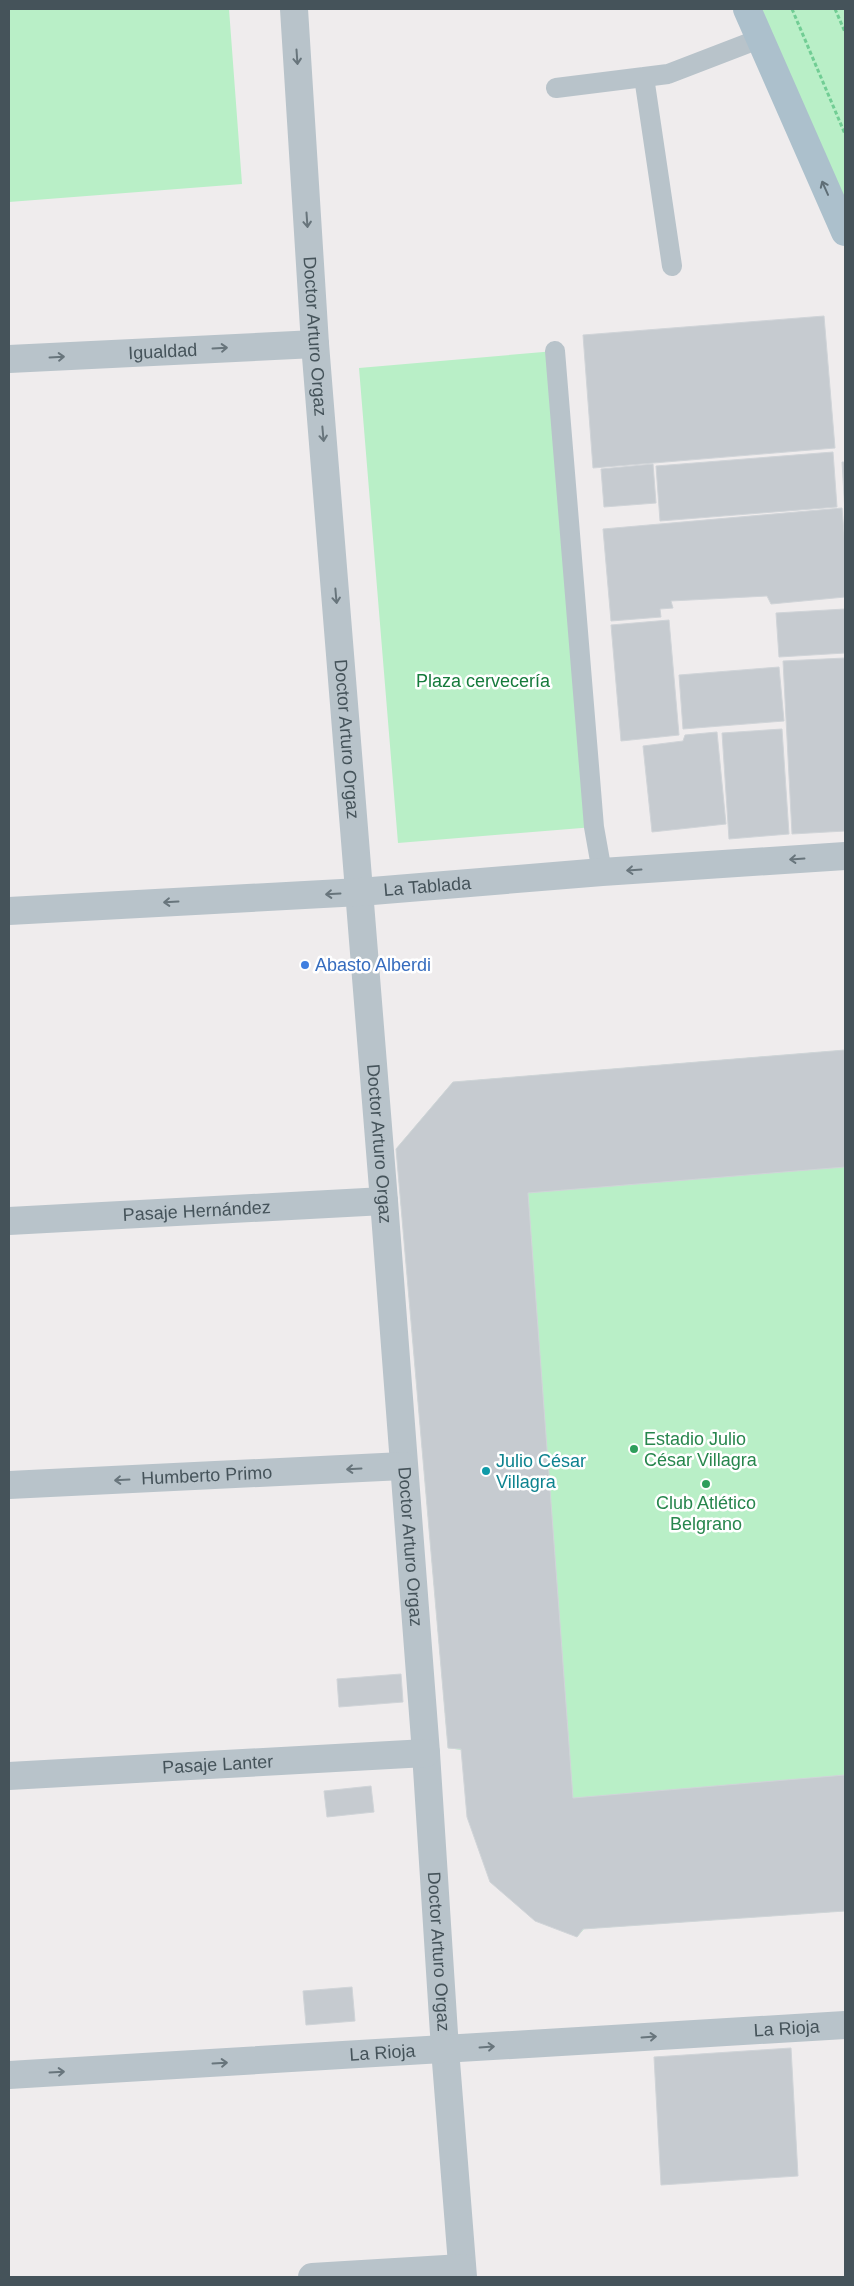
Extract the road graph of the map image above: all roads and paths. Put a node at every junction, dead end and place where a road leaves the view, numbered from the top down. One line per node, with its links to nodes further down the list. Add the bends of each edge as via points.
1 (294, 9): 12 (street, Doctor Arturo Orgaz, one-way to 12)
2 (747, 9): 6 (main road)
3 (792, 9): 9 (path)
4 (835, 9): 5 (path)
5 (845, 32)
6 (760, 39): 7 (lane, via 668,74); 10 (main road, one-way to 6)
7 (644, 77): 8 (lane); 11 (lane)
8 (556, 88)
9 (845, 134)
10 (845, 232)
11 (672, 266)
12 (315, 344): 14 (street, Igualdad, one-way to 12); 17 (street, Doctor Arturo Orgaz, one-way to 17)
13 (555, 351): 16 (lane, via 594,826)
14 (9, 359)
15 (845, 856): 16 (street, La Tablada, one-way to 16)
16 (602, 872): 17 (street, La Tablada)
17 (360, 892): 18 (street, La Tablada, one-way to 18); 19 (street, Doctor Arturo Orgaz)
18 (9, 911)
19 (384, 1201): 20 (street, Pasaje Hernández); 21 (street, Doctor Arturo Orgaz)
20 (9, 1221)
21 (403, 1466): 22 (street, Humberto Primo, one-way to 22); 23 (street, Doctor Arturo Orgaz)
22 (9, 1485)
23 (426, 1753): 24 (street, Pasaje Lanter); 26 (street, Doctor Arturo Orgaz)
24 (9, 1776)
25 (845, 2025): 26 (street, La Rioja, one-way to 25)
26 (445, 2049): 27 (street, La Rioja, one-way to 26); 28 (street, Doctor Arturo Orgaz)
27 (9, 2075)
28 (463, 2273): 29 (street)
29 (312, 2277)

